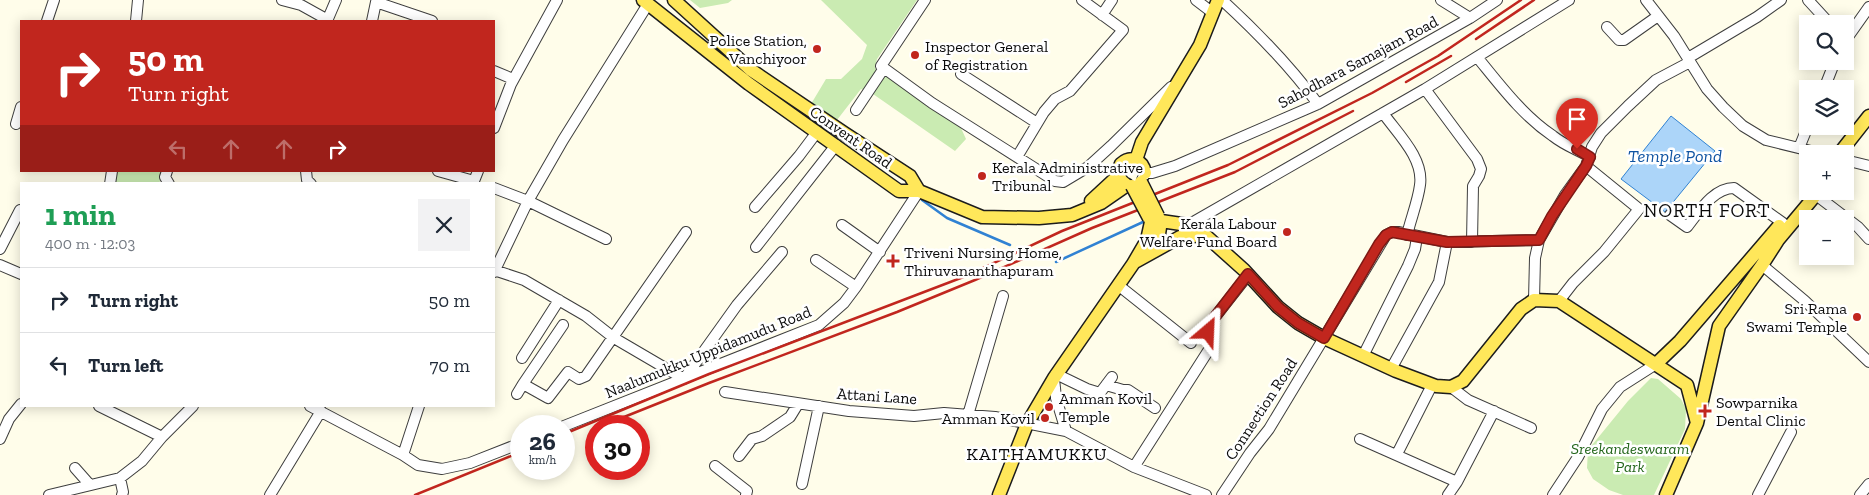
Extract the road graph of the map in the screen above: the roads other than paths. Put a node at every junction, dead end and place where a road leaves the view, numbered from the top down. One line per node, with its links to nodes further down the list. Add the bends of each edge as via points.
1 (54, 0): 26 (street)
2 (138, 0): 27 (street)
3 (282, 0): 28 (street, via 301,5)
4 (336, 0): 28 (street)
5 (557, 0): 39 (street)
6 (674, 0): 64 (main road, via 751,70 910,176)
7 (926, 0): 35 (street, via 881,66)
8 (1082, 0): 22 (street)
9 (1112, 0): 22 (street)
10 (1196, 0): 21 (street)
11 (1218, 0): 21 (main road)
12 (1222, 0): 41 (street, via 1295,73)
13 (1441, 0): 25 (street)
14 (1569, 0): 33 (street)
15 (1646, 0): 24 (street)
16 (1781, 0): 34 (street)
17 (1808, 0): 23 (street)
18 (1492, 1): 25 (street, Sahodhara Samajam Road)
19 (646, 2): 50 (main road, Convent Road, via 749,84); 68 (street)
20 (1869, 7): 31 (street)
21 (1213, 13): 38 (main road)
22 (1102, 15): 46 (street, via 1123,30 1070,91 1051,104)
23 (1822, 15)
24 (1658, 16): 32 (street, via 1624,40 1619,40); 34 (street)
25 (1470, 18): 41 (street, Sahodhara Samajam Road)
26 (47, 20)
27 (136, 20)
28 (328, 20)
29 (372, 20): 30 (street, via 376,2)
30 (429, 20)
31 (1854, 26)
32 (1607, 27)
33 (1477, 57): 40 (street); 57 (street, via 1508,96 1543,129)
34 (1689, 60): 53 (street, via 1722,108 1743,126 1766,140); 57 (street, via 1656,80 1628,106 1592,146)
35 (884, 68): 43 (street); 55 (street)
36 (495, 71): 39 (street)
37 (961, 74): 46 (street)
38 (1182, 78): 55 (street, via 1111,146 1063,182 1048,179); 56 (main road)
39 (513, 79): 48 (street)
40 (1425, 89): 44 (street); 84 (street, via 1481,169 1473,186)
41 (1318, 104): 62 (street, Sahodhara Samajam Road, via 1175,166)
42 (20, 110): 47 (street)
43 (856, 110)
44 (1383, 113): 75 (street); 78 (street, via 1410,150 1420,173)
45 (1869, 116): 52 (main road)
46 (1037, 123): 55 (street)
47 (16, 124)
48 (495, 125)
49 (1869, 130): 54 (main road)
50 (817, 132): 51 (main road, Convent Road); 69 (street)
51 (836, 145): 64 (main road, Convent Road, via 899,191); 85 (street)
52 (1846, 145)
53 (1799, 148)
54 (1854, 148)
55 (1017, 157)
56 (1132, 160): 62 (main road, via 1143,165); 62 (main road, via 1121,164)
57 (1588, 162): 82 (street); 103 (street, via 1640,209)
58 (1854, 162): 59 (street)
59 (1869, 166)
60 (438, 172): 61 (street)
61 (478, 179)
62 (1133, 180): 64 (main road, Convent Road, via 1099,195 1072,215 1039,218 982,217); 72 (main road, bridge)
63 (495, 188): 68 (street)
64 (916, 194): 89 (street, Naalumukku Uppidamudu Road)
65 (1806, 200): 73 (main road)
66 (1808, 200): 93 (main road)
67 (1824, 200): 80 (street)
68 (528, 201): 81 (street); 94 (street)
69 (755, 207)
70 (20, 210): 86 (street)
71 (1670, 215): 73 (street, via 1687,227 1719,192 1734,188)
72 (1156, 221): 75 (main road); 79 (main road); 87 (main road, via 1158,240); 91 (main road)
73 (1783, 223): 111 (main road)
74 (842, 225): 89 (street)
75 (1188, 225): 77 (main road); 79 (street)
76 (686, 232): 105 (street)
77 (1205, 235): 79 (main road); 97 (main road)
78 (1412, 236): 83 (street, Connection Road); 106 (street, Connection Road, via 1392,232 1383,239); 108 (street, via 1415,249)
79 (1180, 237): 87 (main road)
80 (1869, 238)
81 (606, 240)
82 (1539, 240): 84 (street, Connection Road); 102 (street)
83 (1447, 242): 84 (street, Connection Road); 112 (street, via 1439,282)
84 (1472, 242)
85 (756, 247)
86 (0, 249)
87 (1153, 251): 91 (main road)
88 (782, 252): 114 (street, via 737,305)
89 (880, 252): 99 (street, Naalumukku Uppidamudu Road)
90 (816, 260): 99 (street)
91 (1133, 264): 98 (main road)
92 (0, 265): 96 (street)
93 (1762, 265): 110 (street); 132 (main road, via 1719,326)
94 (495, 269)
95 (495, 271): 101 (street, via 524,280)
96 (20, 274)
97 (1248, 274): 106 (main road, via 1278,307); 146 (street, via 1208,327 1210,348)
98 (1118, 285): 107 (street); 113 (main road)
99 (856, 287): 114 (street, Naalumukku Uppidamudu Road, via 844,303 819,325)
100 (1003, 296): 130 (street)
101 (559, 300): 105 (street); 109 (street)
102 (1534, 300): 103 (main road); 117 (main road, via 1521,309 1463,381)
103 (1559, 302): 111 (main road)
104 (563, 325): 115 (street)
105 (614, 338): 114 (street); 115 (street, via 586,376 579,379 568,372 548,398)
106 (1324, 338): 108 (main road); 159 (street, Connection Road, via 1269,429)
107 (1191, 343)
108 (1363, 356): 112 (main road)
109 (522, 358)
110 (1869, 362)
111 (1656, 364): 132 (main road, via 1687,385); 161 (street, via 1620,388 1602,409 1578,457)
112 (1391, 369): 116 (main road)
113 (1055, 376): 127 (street, via 1100,394 1109,381); 133 (main road); 135 (street, via 1056,398)
114 (684, 379): 131 (street, Naalumukku Uppidamudu Road)
115 (523, 384): 119 (street)
116 (1432, 385): 117 (main road); 141 (street)
117 (1451, 387): 129 (street, via 1468,400)
118 (725, 392): 120 (street, Attani Lane)
119 (517, 394)
120 (798, 404): 122 (street, Attani Lane); 143 (street, via 790,417 752,439)
121 (20, 405): 138 (street, via 9,418)
122 (819, 406): 130 (street, Attani Lane, via 914,416); 149 (street)
123 (101, 407): 137 (street)
124 (192, 407): 137 (street)
125 (312, 407): 128 (street)
126 (419, 407): 142 (street)
127 (1155, 408)
128 (321, 411): 142 (street); 155 (street)
129 (1494, 411): 134 (street); 148 (street)
130 (968, 415): 133 (street, Attani Lane)
131 (575, 422)
132 (1697, 423): 162 (main road)
133 (1027, 424): 135 (street, Attani Lane); 157 (main road)
134 (1531, 428)
135 (1066, 432): 146 (street, Attani Lane)
136 (1791, 432): 163 (street)
137 (162, 437): 147 (street, via 142,461)
138 (0, 439)
139 (1360, 439): 141 (street)
140 (510, 447): 142 (street, via 470,463 442,469 418,465)
141 (1397, 454): 148 (street)
142 (403, 455)
143 (738, 456)
144 (715, 466): 156 (street, via 747,491)
145 (75, 468): 151 (street)
146 (1134, 468): 152 (street, Attani Lane)
147 (120, 478): 151 (street); 154 (street)
148 (1457, 482): 160 (street)
149 (802, 484)
150 (1869, 484): 164 (street)
151 (90, 485): 153 (street)
152 (1194, 493): 158 (street, Attani Lane)
153 (49, 495)
154 (122, 495)
155 (270, 495)
156 (746, 495)
157 (999, 495)
158 (1206, 495)
159 (1222, 495)
160 (1448, 495)
161 (1553, 495)
162 (1666, 495)
163 (1758, 495)
164 (1860, 495)

